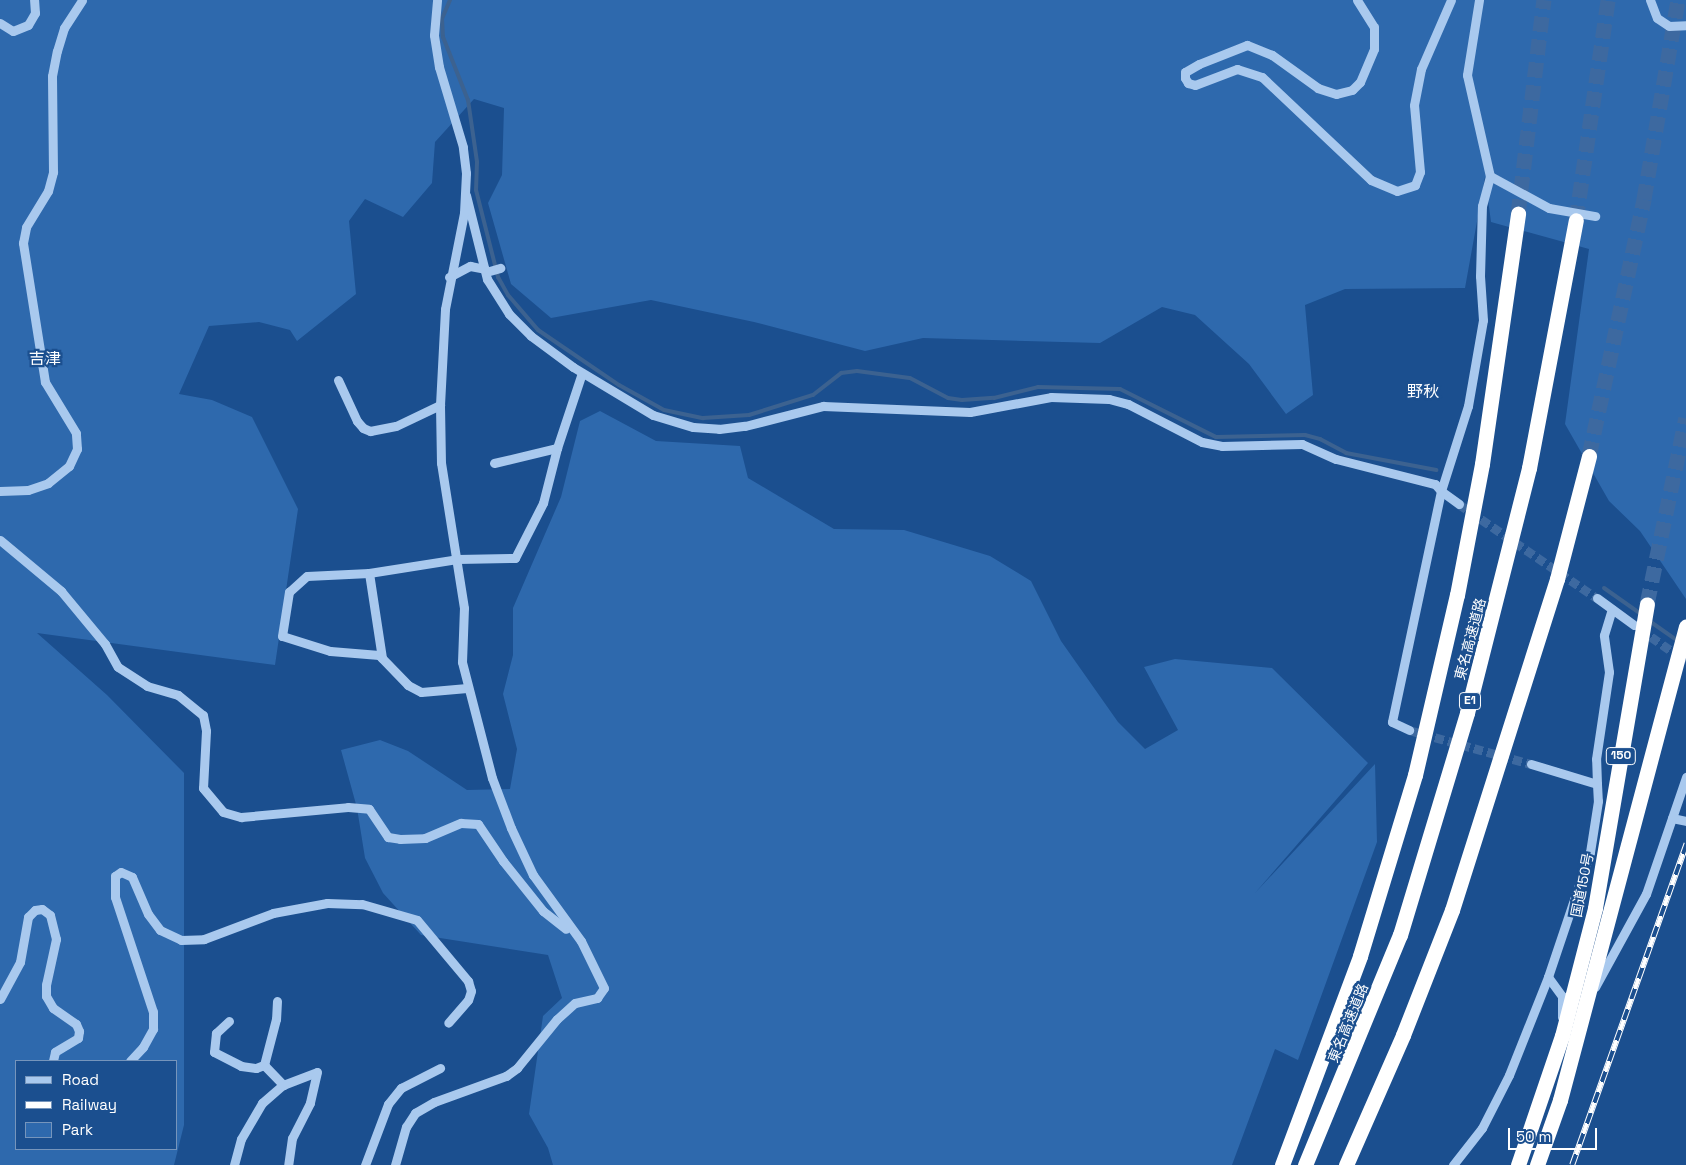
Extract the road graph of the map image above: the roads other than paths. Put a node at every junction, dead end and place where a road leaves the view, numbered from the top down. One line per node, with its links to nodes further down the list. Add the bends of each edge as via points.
1 (34, 0): 8 (street, via 34,13 28,25 13,31)
2 (82, 0): 24 (street, via 64,28 52,76 53,172 48,191 26,227 23,243 45,382 76,433 77,449 69,466 48,483 28,490)
3 (437, 0): 11 (street, via 434,36 439,67 463,147)
4 (1357, 0): 5 (street, via 1374,27 1374,49 1360,82 1352,90 1336,94 1318,88 1272,54 1247,45 1200,64 1185,72 1185,78 1188,84 1195,85 1236,69 1262,77 1371,180 1396,191 1415,185 1420,172 1414,105 1421,69)
5 (1451, 0)
6 (1479, 0): 10 (street, via 1467,76)
7 (1650, 0): 9 (street, via 1657,18 1669,26)
8 (0, 23)
9 (1686, 25)
10 (1490, 176): 13 (street, via 1549,208); 25 (street, via 1482,206 1480,269 1483,320 1468,406)
11 (466, 195): 16 (street); 17 (street)
12 (1518, 214): 60 (highway, 東名高速道路, via 1482,464 1457,595 1415,775 1360,956)
13 (1595, 216)
14 (1576, 220): 61 (highway, 東名高速道路 / E1, via 1528,468 1467,713 1400,935)
15 (500, 268): 16 (street)
16 (485, 271): 17 (street, via 470,266); 18 (street, via 509,314 531,336)
17 (450, 277): 20 (street)
18 (582, 373): 21 (street); 25 (street, via 653,416 693,427 719,429 745,426 823,406 970,412 1051,397 1109,399 1128,404 1202,442 1222,446 1302,444 1336,459 1435,484)
19 (338, 380): 20 (street, via 356,420 370,431 396,426)
20 (440, 405): 28 (street, via 441,463)
21 (558, 448): 23 (street); 28 (street, via 544,503 515,558)
22 (1589, 456): 62 (highway, via 1557,579 1452,910)
23 (494, 463)
24 (0, 491)
25 (1441, 491): 26 (street); 37 (street, via 1392,722)
26 (1459, 504)
27 (0, 540): 43 (street, via 61,591 118,667 148,686 178,695 202,715 206,731 203,788 223,812 241,816 348,807 369,809 388,837 400,839 425,838 461,823 478,824 543,911)
28 (457, 559): 29 (street); 36 (street, via 464,608 462,662)
29 (369, 572): 35 (street); 35 (street, via 308,576 289,592 282,636 330,651 364,652)
30 (1597, 598): 32 (street)
31 (1648, 604): 50 (highway, 国道150号 / 150, via 1595,908)
32 (1612, 609): 33 (street); 40 (street, via 1604,635 1609,672 1596,759)
33 (1634, 625)
34 (1686, 626): 47 (highway, 150)
35 (382, 658): 36 (street, via 408,685 421,692)
36 (467, 688): 43 (street, via 492,778 511,828 534,874)
37 (1409, 730)
38 (1532, 764): 40 (street)
39 (1686, 778): 41 (street)
40 (1598, 784): 44 (street, via 1590,852)
41 (1672, 818): 42 (street); 47 (street, via 1646,894)
42 (1686, 821)
43 (581, 941): 59 (street, via 604,988 597,998 575,1003 506,1076 434,1102 414,1113 406,1126)
44 (1548, 977): 50 (street, via 1562,996); 63 (street, via 1510,1075 1482,1128)
45 (0, 1000): 51 (street, via 20,962 28,917 35,910 42,909 50,916 56,939 46,996 53,1008 76,1024 79,1031 78,1038 55,1052)
46 (277, 1001): 53 (street, via 276,1019)
47 (1584, 1008): 65 (highway, 150, via 1560,1100)
48 (229, 1021): 53 (street, via 221,1025 216,1034 214,1052 241,1066 256,1068)
49 (448, 1023): 52 (street, via 468,1000 471,991 468,981 417,920 362,904 327,903 273,913 204,939 181,940 160,930 148,914 132,878 121,872 115,876 115,897 153,1012 153,1029)
50 (1562, 1036): 64 (highway, 国道150号 / 150)
51 (53, 1060)
52 (131, 1060)
53 (264, 1065): 55 (street)
54 (440, 1068): 58 (street, via 401,1088 388,1104)
55 (283, 1085): 56 (street, via 262,1103 250,1122); 57 (street, via 317,1072 310,1103 292,1138)
56 (234, 1165)
57 (288, 1165)
58 (365, 1165)
59 (395, 1165)
60 (1282, 1165)
61 (1305, 1165)
62 (1346, 1165)
63 (1453, 1165)
64 (1518, 1165)
65 (1537, 1165)

